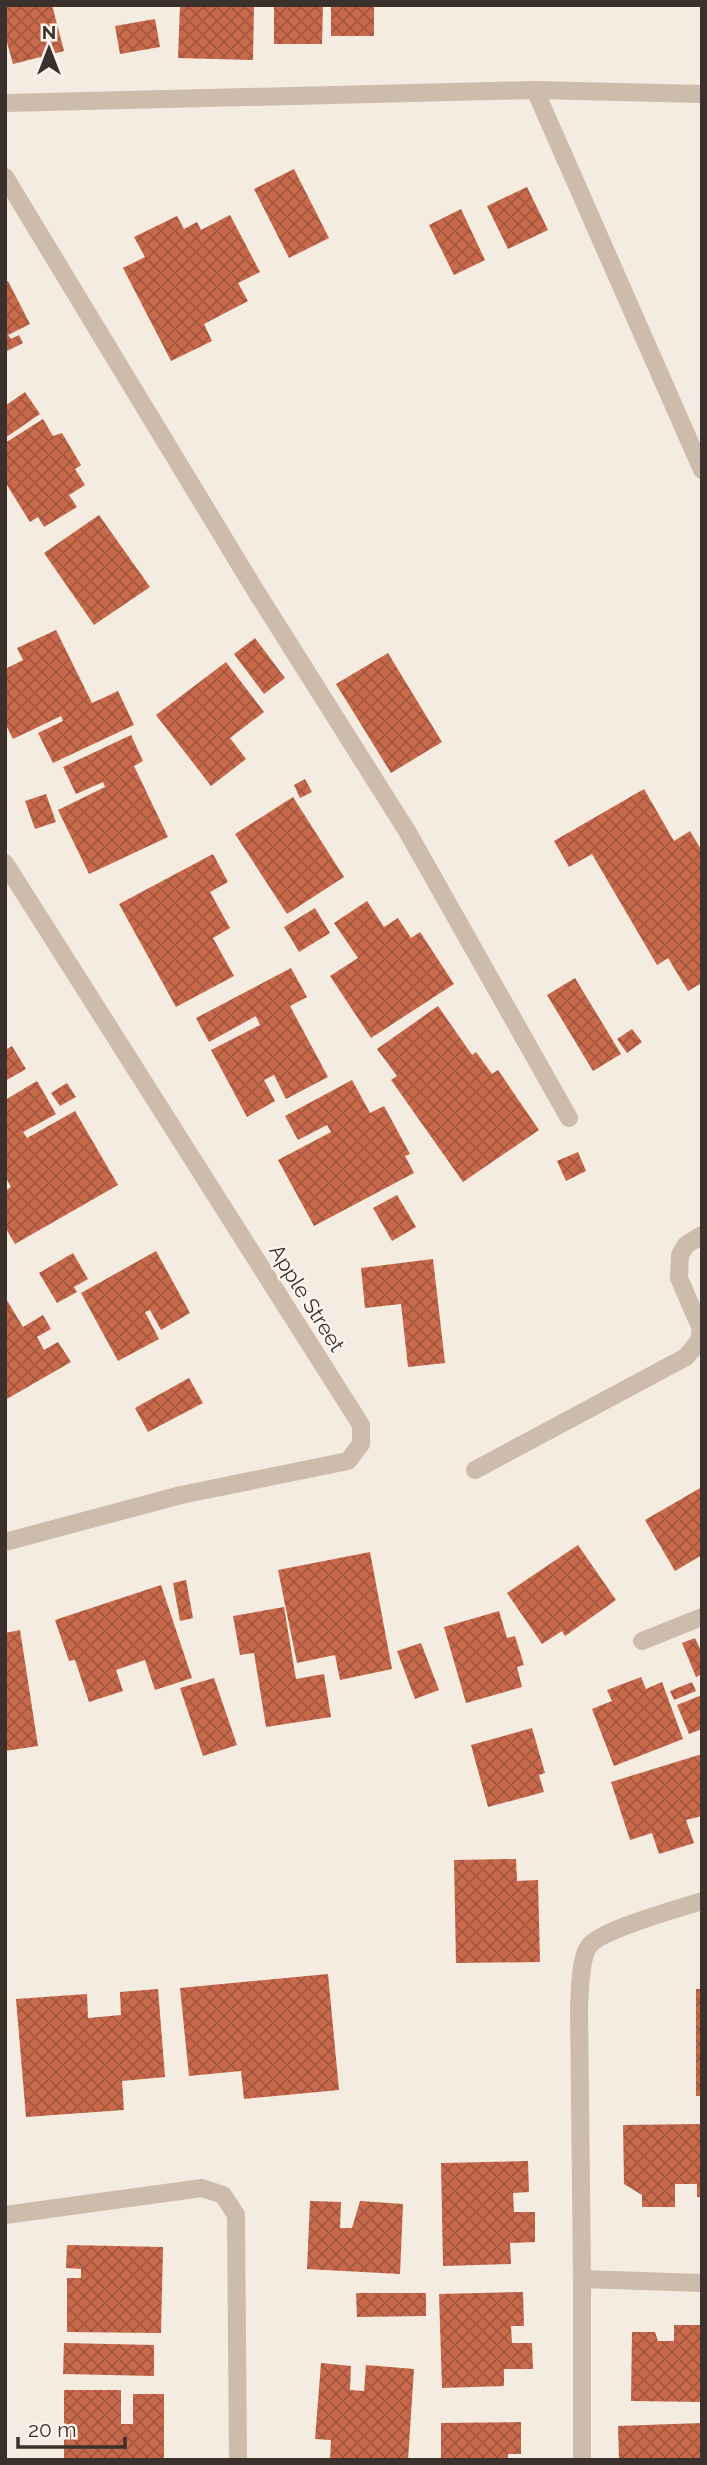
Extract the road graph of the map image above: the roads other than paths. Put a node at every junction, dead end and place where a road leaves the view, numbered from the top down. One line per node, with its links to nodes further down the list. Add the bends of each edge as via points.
1 (535, 90): 2 (street); 3 (street); 5 (street)
2 (702, 94)
3 (5, 103)
4 (5, 177): 7 (street, via 407,831)
5 (702, 470)
6 (5, 863): 10 (street, Apple Street, via 361,1425 361,1444 348,1461 181,1495)
7 (569, 1118)
8 (702, 1235): 9 (street, via 680,1255 679,1278 701,1329 699,1342 686,1357)
9 (475, 1470)
10 (5, 1542)
11 (702, 1617): 12 (street)
12 (642, 1641)
13 (702, 1901): 15 (street, via 606,1934 588,1947 579,2006)
14 (5, 2215): 17 (street, via 202,2188 223,2195 236,2215)
15 (582, 2279): 16 (street); 18 (street)
16 (702, 2283)
17 (238, 2460)
18 (582, 2460)

